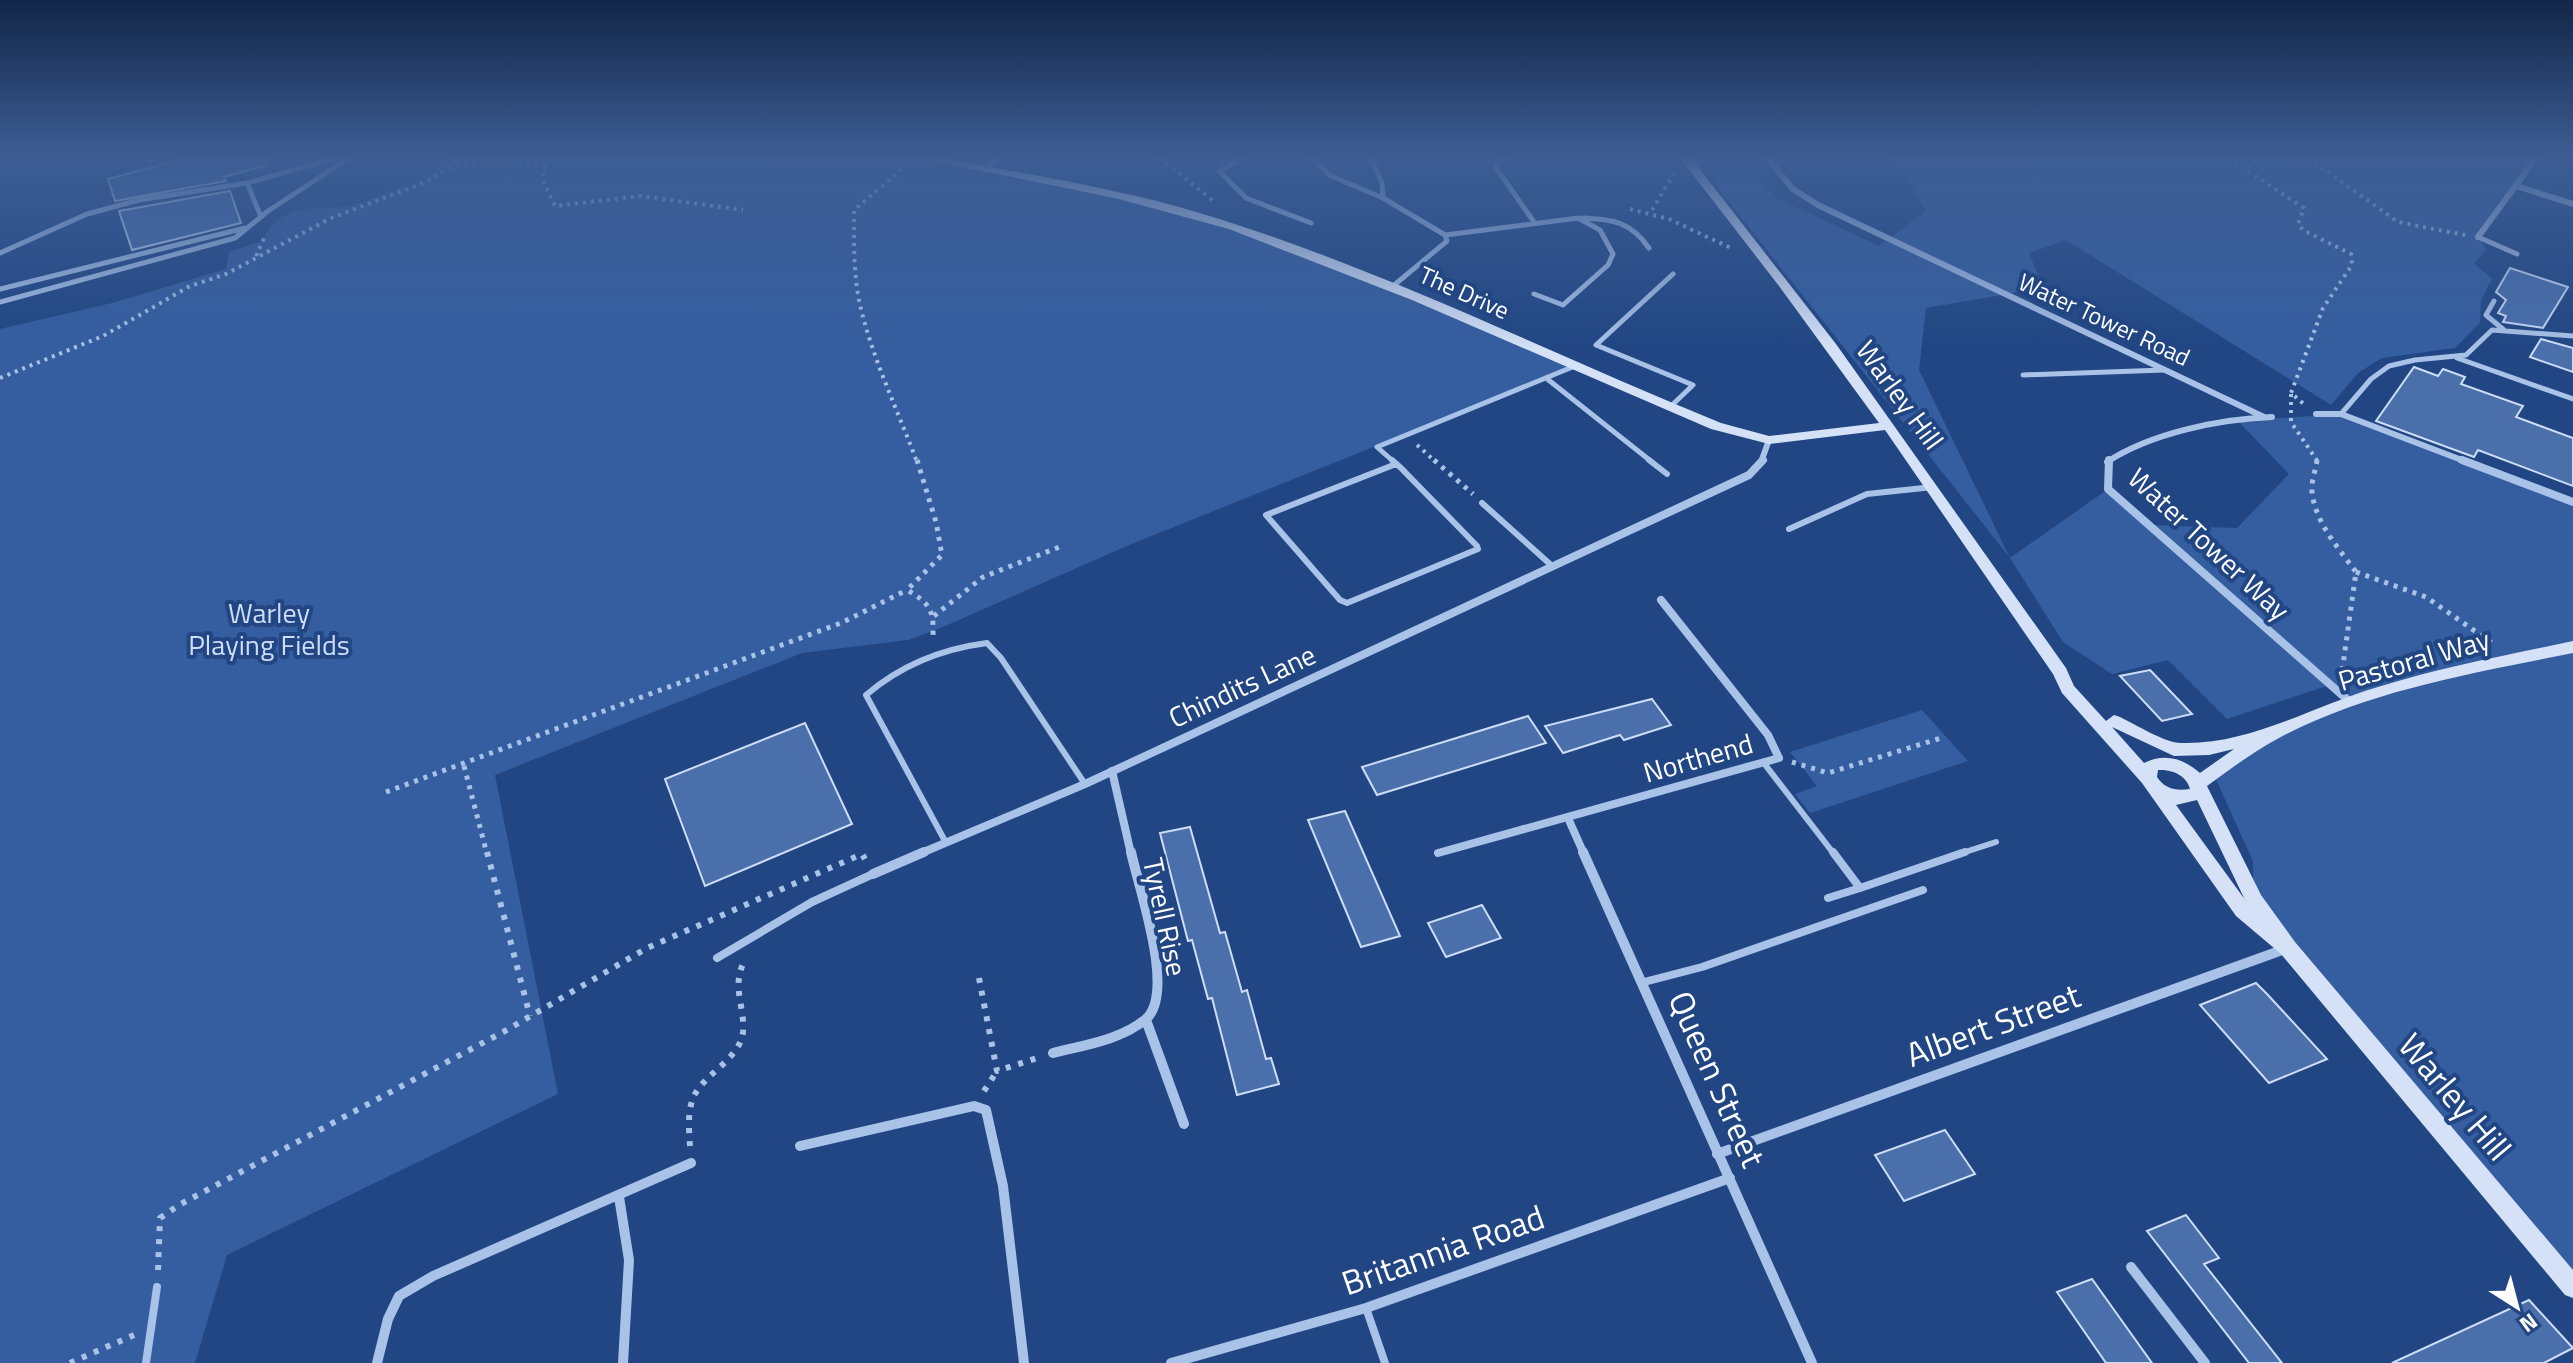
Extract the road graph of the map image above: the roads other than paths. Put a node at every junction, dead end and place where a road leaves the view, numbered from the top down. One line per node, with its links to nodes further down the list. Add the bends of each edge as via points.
1 (70, 222): 18 (lane)
2 (255, 222): 14 (lane)
3 (1213, 222): 21 (street, The Drive)
4 (1307, 222): 13 (lane)
5 (1423, 222): 15 (lane)
6 (1534, 222): 7 (lane); 15 (lane)
7 (1538, 222)
8 (1585, 222): 23 (lane, via 1600,230 1613,254 1608,265 1563,305)
9 (1625, 222): 17 (lane)
10 (1736, 222): 38 (street, Warley Hill)
11 (1853, 222): 30 (street, Water Tower Road)
12 (2489, 222): 16 (street)
13 (1311, 223)
14 (248, 227): 22 (lane); 25 (lane, via 235,238)
15 (1445, 235): 21 (lane, via 1440,250)
16 (2478, 237): 19 (lane)
17 (1649, 248)
18 (0, 253)
19 (2517, 254)
20 (1673, 274): 34 (lane, via 1596,345 1693,385)
21 (1393, 286): 29 (street, The Drive)
22 (0, 289)
23 (1534, 294)
24 (2494, 301): 26 (lane, via 2486,315)
25 (0, 302)
26 (2504, 330): 27 (lane); 28 (lane, via 2492,330 2472,352)
27 (2573, 336)
28 (2457, 358): 33 (lane); 36 (lane, via 2387,364)
29 (1575, 366): 32 (lane); 34 (street, The Drive)
30 (2168, 370): 31 (lane); 37 (street, Water Tower Road)
31 (2023, 375)
32 (1546, 378): 40 (lane, via 1377,447); 41 (lane)
33 (2573, 399)
34 (1670, 407): 39 (street, The Drive)
35 (2316, 414): 36 (street)
36 (2341, 414): 43 (street)
37 (2268, 417): 50 (street, Water Tower Way, via 2126,450 2107,461 2108,489)
38 (1887, 426): 39 (street, The Drive); 42 (street, Warley Hill)
39 (1769, 440): 46 (street, Chindits Lane, via 1764,459 1749,475)
40 (1396, 464): 40 (lane, via 1478,549 1347,603 1266,515)
41 (1667, 474)
42 (1933, 487): 45 (lane, via 1867,494); 49 (street, Warley Hill)
43 (2573, 502)
44 (1482, 503): 46 (lane)
45 (1789, 529)
46 (1551, 565): 56 (street, Chindits Lane)
47 (1661, 600): 54 (street, Northend, via 1768,735 1779,758)
48 (2573, 647): 50 (street, Pastoral Way)
49 (2060, 672): 51 (street, Warley Hill); 57 (street, Warley Hill, via 2075,697)
50 (2344, 697): 52 (street, Pastoral Way)
51 (2114, 721): 53 (street, via 2174,750); 55 (street, Warley Hill)
52 (2272, 734): 53 (street); 59 (street)
53 (2212, 748): 55 (street)
54 (1763, 762): 60 (street, Northend); 65 (lane)
55 (2172, 764): 57 (street, via 2151,766); 59 (street, Warley Hill, via 2190,773)
56 (1112, 771): 58 (street, Chindits Lane); 71 (street, Tyrell Rise, via 1160,982 1157,1005)
57 (2150, 782): 59 (street, via 2176,798 2191,797); 68 (street, Warley Hill, via 2242,911)
58 (1085, 784): 61 (street, Chindits Lane); 61 (lane, via 1001,658 987,643 959,646 882,679 866,695)
59 (2198, 787): 68 (street, Warley Hill, via 2254,900)
60 (1568, 818): 63 (street, Northend); 70 (street, Queen Street)
61 (945, 841): 64 (street, Chindits Lane)
62 (1996, 842): 65 (lane)
63 (1438, 853)
64 (873, 874): 69 (lane, Chindits Lane, via 812,902)
65 (1860, 888): 67 (lane)
66 (1923, 890): 70 (lane)
67 (1828, 898)
68 (2288, 948): 75 (street, Albert Street); 81 (street, Warley Hill)
69 (717, 958)
70 (1644, 982): 75 (street, Queen Street)
71 (1146, 1020): 72 (street); 73 (street)
72 (1053, 1053)
73 (1184, 1124)
74 (800, 1146): 86 (street, via 974,1106 986,1110 1003,1186)
75 (1717, 1154): 77 (street, Queen Street)
76 (691, 1163): 78 (street)
77 (1730, 1178): 82 (street, Britannia Road); 89 (street, Queen Street)
78 (619, 1197): 84 (street, via 433,1276 399,1296); 85 (street, via 629,1260)
79 (2131, 1267): 90 (street)
80 (157, 1287): 83 (lane)
81 (2573, 1287)
82 (1366, 1308): 87 (street, Britannia Road); 88 (lane)
83 (146, 1363)
84 (377, 1363)
85 (623, 1363)
86 (1024, 1363)
87 (1171, 1363)
88 (1385, 1363)
89 (1812, 1363)
90 (2205, 1363)

